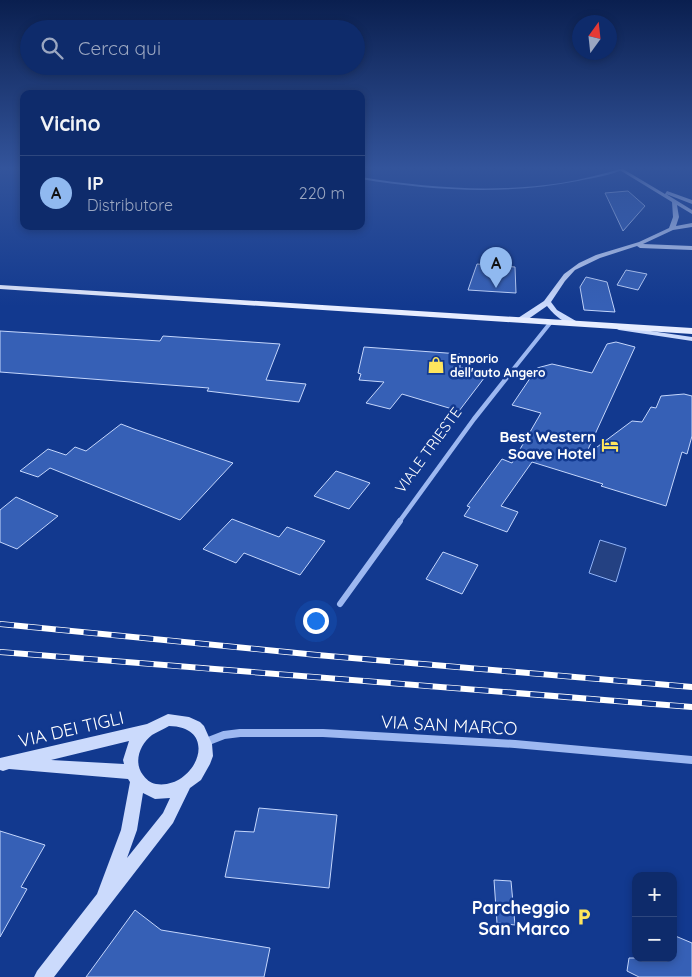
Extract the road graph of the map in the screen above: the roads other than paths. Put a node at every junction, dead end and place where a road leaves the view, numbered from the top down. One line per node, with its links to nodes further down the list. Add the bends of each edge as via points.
1 (676, 215): 3 (main road)
2 (692, 226): 3 (main road)
3 (672, 228): 4 (main road)
4 (629, 247): 5 (main road); 7 (main road, via 584,262 571,271)
5 (692, 248)
6 (0, 287): 8 (main road)
7 (548, 302): 8 (main road); 10 (main road)
8 (521, 320): 9 (main road)
9 (551, 322): 10 (main road); 14 (street, VIALE TRIESTE, via 474,419)
10 (573, 323): 11 (main road)
11 (603, 325): 12 (main road); 13 (main road)
12 (692, 331)
13 (692, 339)
14 (340, 604)
15 (147, 730): 16 (main road, VIA DEI TIGLI, via 168,720 183,721 196,727); 18 (main road, VIA DEI TIGLI); 19 (main road, VIA DEI TIGLI, via 132,750 130,761)
16 (206, 742): 17 (street, VIA SAN MARCO, via 240,733 323,733 516,744); 20 (main road, via 206,756 200,770)
17 (692, 760)
18 (1, 764): 19 (main road, VIA DEI TIGLI)
19 (134, 777): 20 (main road, VIA DEI TIGLI, via 146,788 158,792); 21 (main road, via 129,830)
20 (184, 785): 21 (main road, via 168,818)
21 (102, 901): 22 (main road)
22 (43, 977)

